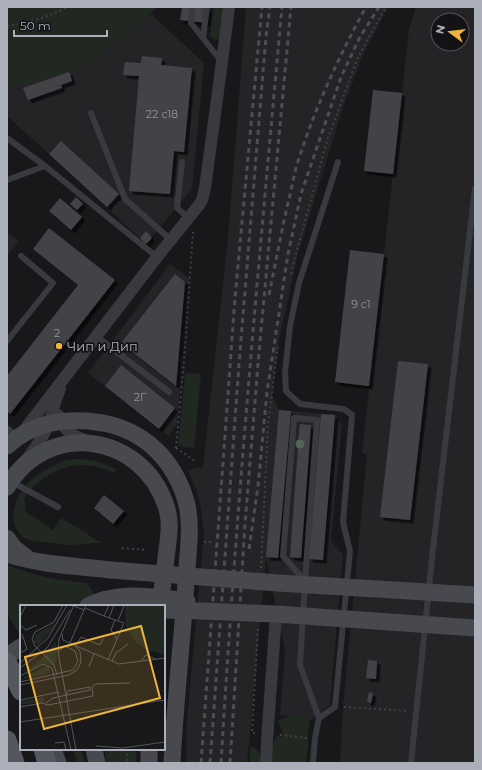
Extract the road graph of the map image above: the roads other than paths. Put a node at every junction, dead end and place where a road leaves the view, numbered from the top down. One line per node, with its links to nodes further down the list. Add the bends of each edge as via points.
1 (192, 7): 4 (lane, via 191,23)
2 (207, 7): 4 (lane)
3 (228, 7): 5 (street)
4 (203, 38): 5 (lane)
5 (222, 62): 13 (street, via 205,188 202,200)
6 (91, 113): 14 (lane, via 125,199)
7 (7, 138): 10 (lane)
8 (182, 162): 13 (lane, via 177,208)
9 (338, 162): 41 (lane, via 299,283 290,326 285,373 286,391 300,404 344,409 352,415 344,522 350,551 335,707)
10 (45, 166): 11 (lane); 16 (lane)
11 (7, 180)
12 (475, 188): 55 (lane, via 433,549)
13 (189, 218): 14 (street)
14 (171, 240): 16 (street)
15 (21, 256): 18 (lane, via 53,282)
16 (156, 257): 17 (street)
17 (96, 336): 19 (street); 20 (lane)
18 (7, 341)
19 (69, 372): 21 (street, via 61,391 61,406 68,416); 22 (street, via 58,399); 23 (street)
20 (169, 392)
21 (79, 421): 22 (main road); 52 (main road, via 117,426 143,439 171,466 186,503 189,526 188,551)
22 (55, 423): 23 (main road); 24 (street, via 78,438); 25 (street)
23 (11, 437)
24 (96, 444): 25 (main road, via 78,442 45,451 28,462); 33 (main road, via 121,453 138,464 154,480 165,503 169,520)
25 (10, 482): 26 (lane)
26 (58, 507)
27 (7, 538): 29 (main road, via 14,548)
28 (7, 554): 29 (main road)
29 (32, 561): 31 (main road, bridge, via 278,583)
30 (305, 581): 30 (lane, via 317,420 294,418 282,556); 41 (lane, via 300,665)
31 (475, 595)
32 (91, 605): 35 (main road, bridge, via 115,597 152,596)
33 (160, 605)
34 (165, 610): 35 (main road, bridge)
35 (276, 614): 36 (main road, bridge); 53 (street, bridge)
36 (475, 628)
37 (20, 649): 38 (main road)
38 (8, 662): 39 (main road); 40 (main road)
39 (20, 684)
40 (20, 689)
41 (319, 718): 54 (lane)
42 (7, 740): 47 (main road)
43 (43, 750): 48 (main road)
44 (53, 750): 49 (main road)
45 (94, 750): 50 (main road)
46 (149, 750): 51 (main road)
47 (15, 763)
48 (47, 763)
49 (58, 763)
50 (97, 763)
51 (149, 763)
52 (172, 763)
53 (266, 763)
54 (312, 763)
55 (412, 763)

